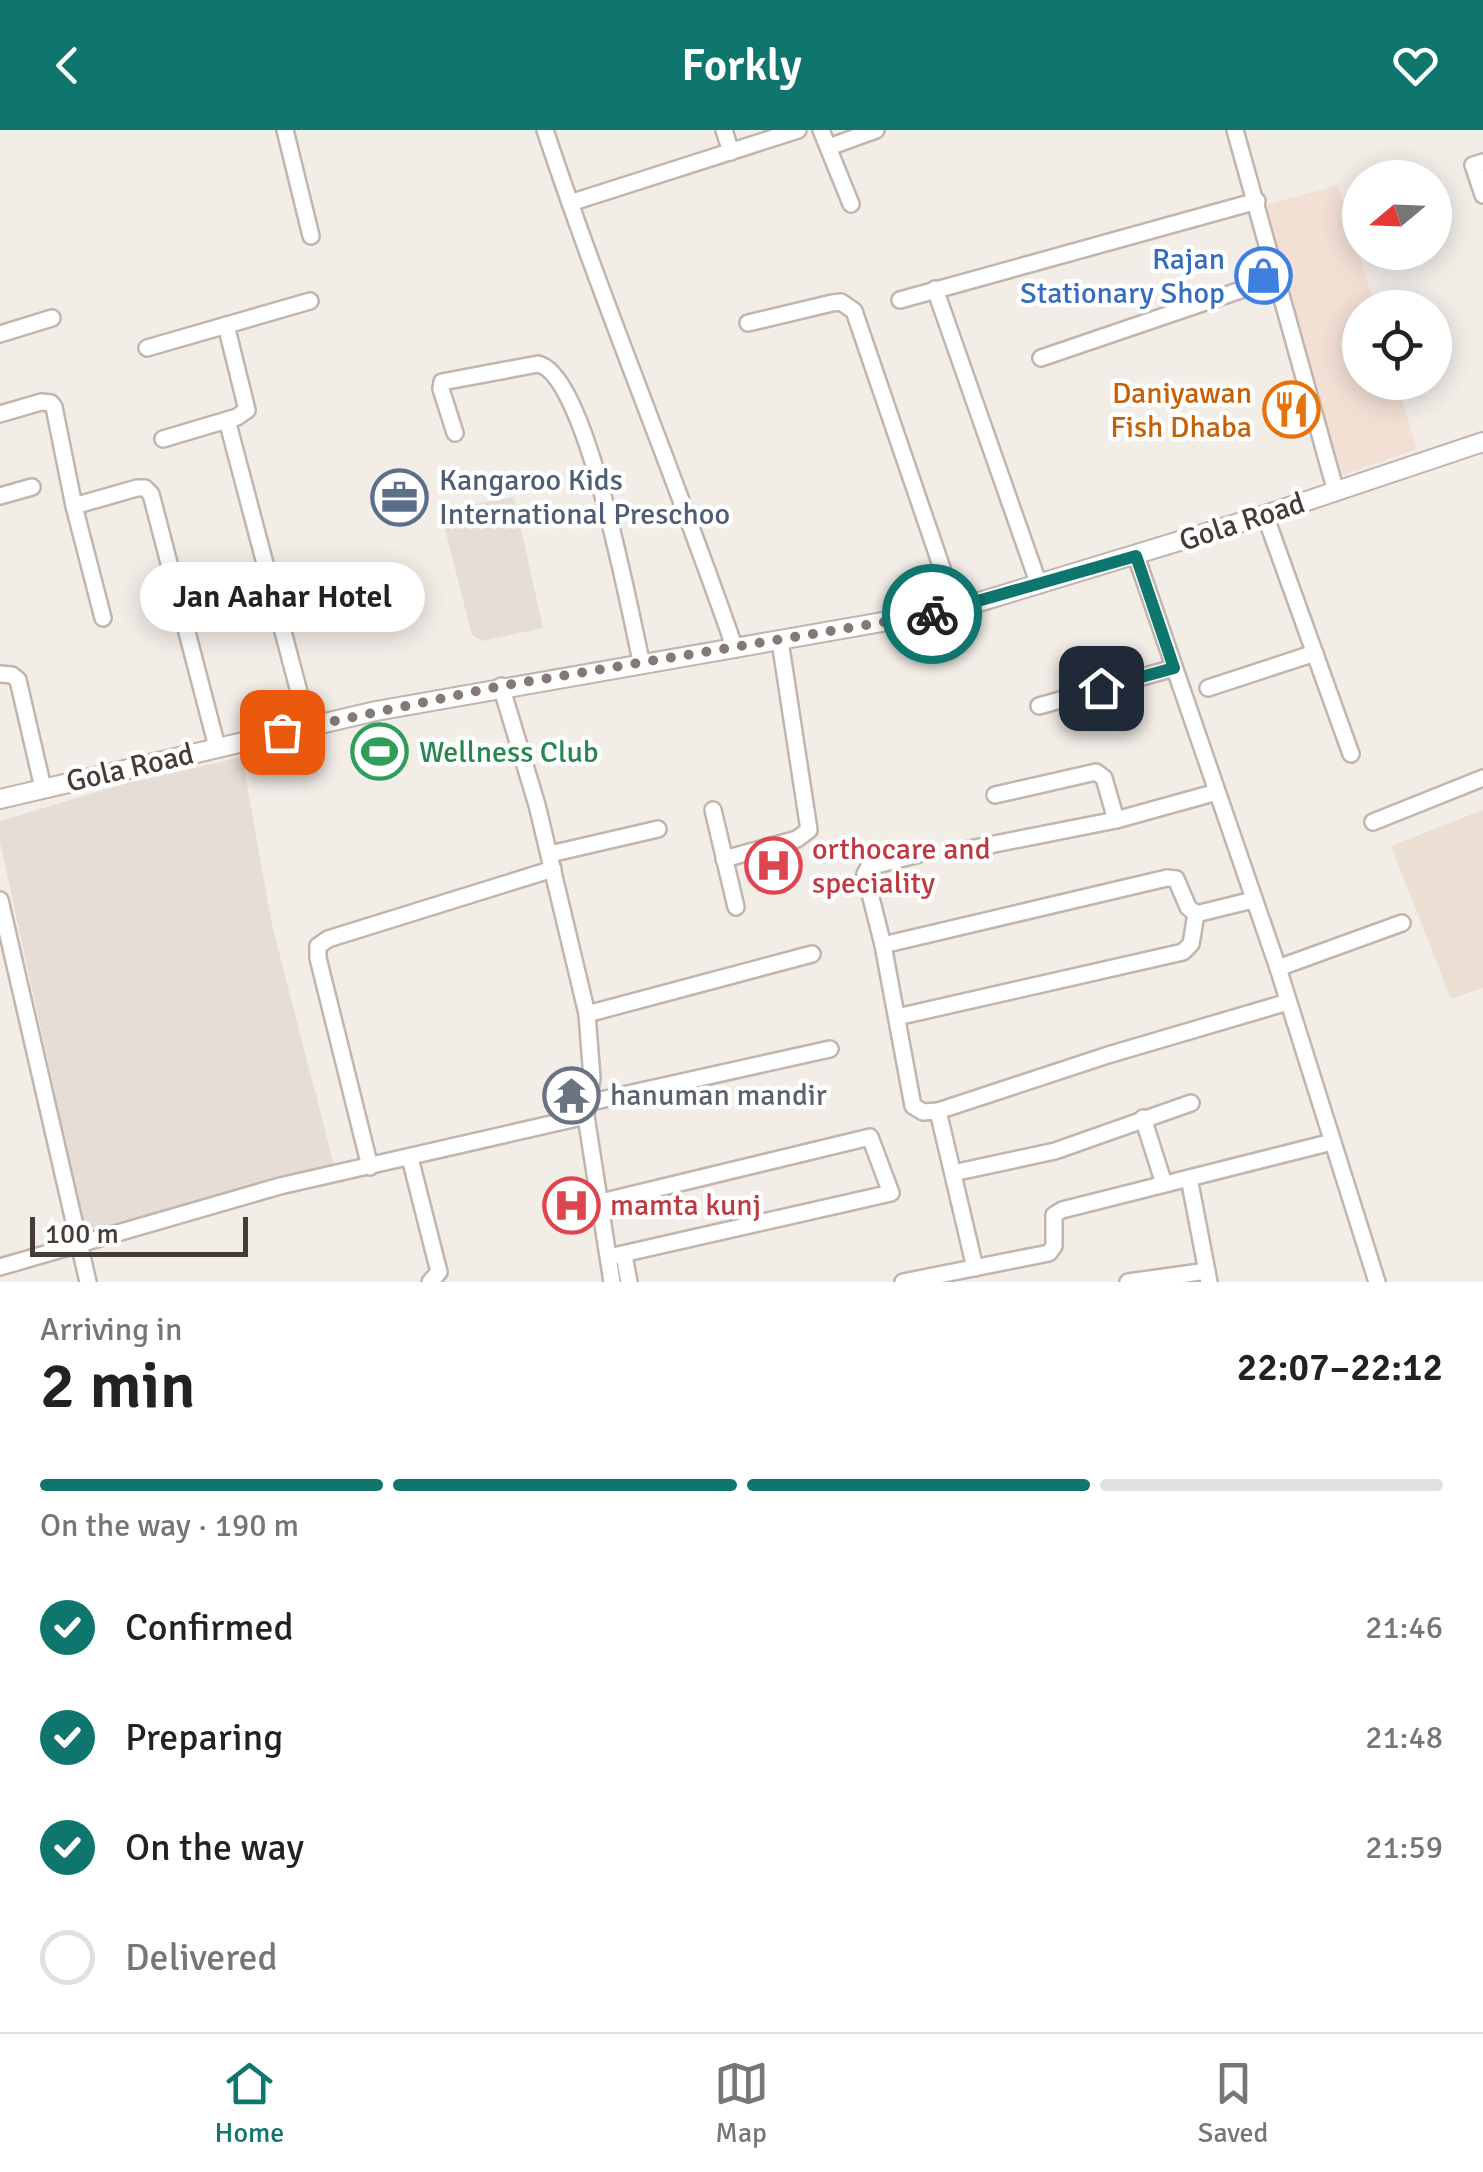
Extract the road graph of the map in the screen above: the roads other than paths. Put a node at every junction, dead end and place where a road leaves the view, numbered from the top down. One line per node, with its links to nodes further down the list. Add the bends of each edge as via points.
1 (285, 130): 15 (street)
2 (545, 130): 13 (street)
3 (724, 130): 9 (street)
4 (798, 130): 9 (street)
5 (821, 130): 8 (street)
6 (876, 130): 8 (street)
7 (1236, 130): 12 (street)
8 (829, 147): 14 (street)
9 (731, 152): 13 (street)
10 (1478, 163): 11 (street)
11 (1483, 195)
12 (1257, 201): 16 (street); 17 (street)
13 (570, 203): 41 (street)
14 (851, 204)
15 (311, 236)
16 (1276, 278): 25 (street); 32 (street)
17 (935, 289): 18 (street); 37 (street)
18 (900, 300)
19 (310, 301): 22 (street)
20 (52, 318): 23 (street)
21 (748, 323): 38 (street, via 841,302 854,312)
22 (226, 325): 24 (street); 27 (street, via 247,406)
23 (0, 334)
24 (147, 348)
25 (1041, 358)
26 (0, 414): 34 (street, via 52,403)
27 (226, 420): 29 (street); 51 (street)
28 (455, 433): 43 (street, via 442,382 538,364 551,370 579,417)
29 (163, 439)
30 (1483, 442): 32 (street, Gola Road)
31 (32, 488): 33 (street)
32 (1336, 492): 35 (street, Gola Road)
33 (0, 496)
34 (74, 506): 39 (street); 52 (street, via 137,488 152,494)
35 (1265, 515): 36 (street, Gola Road); 42 (street)
36 (1136, 556): 37 (street, Gola Road); 45 (street)
37 (1039, 585): 38 (street, Gola Road)
38 (956, 610): 40 (street, Gola Road)
39 (103, 618)
40 (780, 642): 41 (street, Gola Road); 65 (street, via 809,830 798,840)
41 (735, 649): 43 (street, Gola Road)
42 (1315, 653): 48 (street); 53 (street)
43 (642, 665): 47 (street, Gola Road)
44 (1081, 667): 49 (street)
45 (1174, 668): 49 (street); 56 (street)
46 (0, 674): 55 (street, via 18,680)
47 (501, 686): 51 (street, Gola Road); 66 (street)
48 (1208, 688)
49 (1087, 692): 50 (street)
50 (1039, 706)
51 (308, 726): 52 (street, Gola Road)
52 (217, 747): 55 (street, Gola Road)
53 (1352, 754)
54 (1483, 778): 61 (street)
55 (43, 788): 58 (street, Gola Road)
56 (1217, 792): 60 (street); 68 (street)
57 (995, 795): 60 (street, via 1096,772 1104,778)
58 (0, 799)
59 (712, 810): 65 (street)
60 (1116, 820): 63 (street)
61 (1374, 822)
62 (658, 829): 66 (street)
63 (954, 852)
64 (919, 854): 72 (street, via 869,867 865,874)
65 (724, 859): 69 (street)
66 (551, 862): 76 (street); 85 (street, via 318,946)
67 (0, 900): 90 (street)
68 (1253, 900): 70 (street); 74 (street)
69 (736, 908)
70 (1196, 914): 72 (street, via 1176,879 1166,878); 77 (street, via 1191,944 1177,954)
71 (1402, 924): 74 (street)
72 (883, 946): 77 (street)
73 (812, 954): 76 (street)
74 (1278, 968): 75 (street)
75 (1288, 1002): 81 (street); 83 (street)
76 (587, 1014): 80 (street, via 592,1078)
77 (897, 1017): 81 (street, via 914,1106)
78 (830, 1049): 80 (street)
79 (1192, 1103): 82 (street)
80 (586, 1109): 84 (street); 89 (street)
81 (938, 1110): 86 (street)
82 (1144, 1118): 86 (street, via 1055,1151); 88 (street)
83 (1332, 1142): 87 (street); 102 (street)
84 (410, 1158): 85 (street); 97 (street, via 439,1272)
85 (370, 1166): 90 (street)
86 (953, 1173): 93 (street)
87 (1189, 1178): 88 (street); 94 (street)
88 (1164, 1184): 93 (street, via 1058,1212 1052,1252)
89 (602, 1202): 91 (street); 91 (street, via 870,1136 891,1194)
90 (80, 1244): 92 (street); 96 (street)
91 (616, 1256): 98 (street); 99 (street)
92 (7, 1265): 95 (street)
93 (976, 1268): 100 (street)
94 (1208, 1276): 101 (street)
95 (20, 1282)
96 (88, 1282)
97 (430, 1282)
98 (612, 1282)
99 (629, 1282)
100 (903, 1282)
101 (1128, 1282)
102 (1377, 1282)

